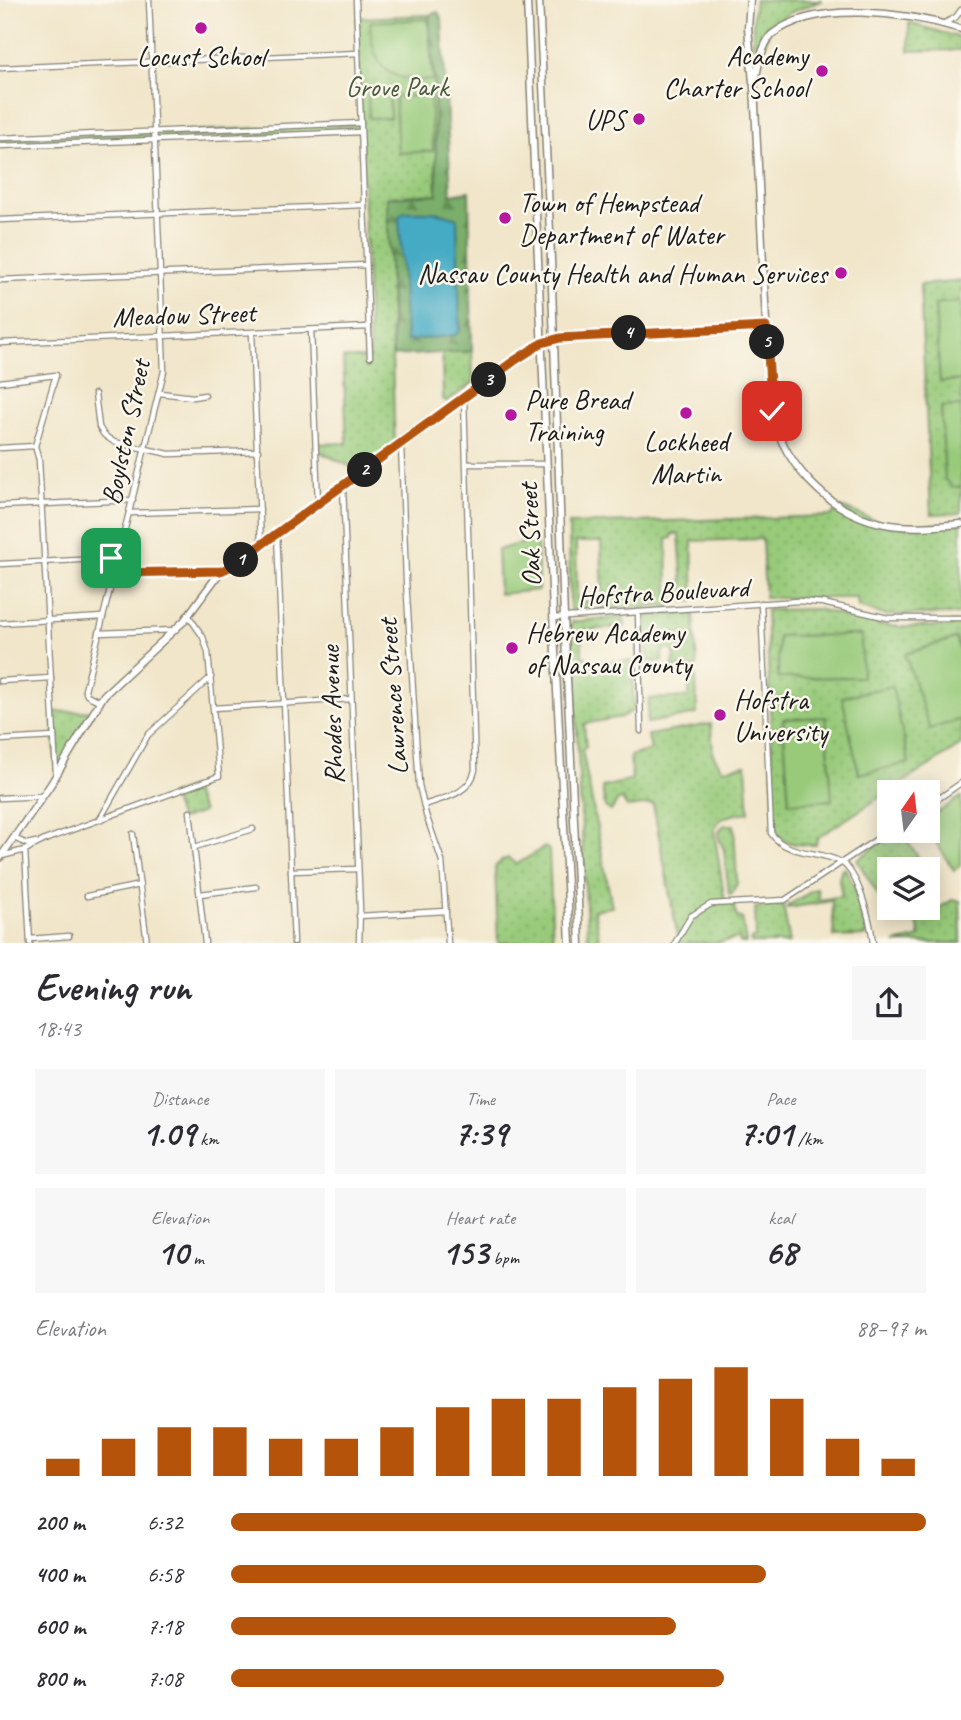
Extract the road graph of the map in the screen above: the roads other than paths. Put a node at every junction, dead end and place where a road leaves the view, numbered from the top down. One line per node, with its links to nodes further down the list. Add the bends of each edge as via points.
1 (149, 0): 12 (street, Boylston Street)
2 (356, 0): 11 (street)
3 (527, 0): 17 (street, Oak Street)
4 (538, 0): 16 (street, Oak Street)
5 (750, 0): 14 (street, via 748,46)
6 (872, 4): 9 (street)
7 (961, 10): 9 (street)
8 (797, 13): 14 (street, via 770,36)
9 (943, 24): 10 (street)
10 (961, 29)
11 (358, 53): 12 (street); 15 (street)
12 (152, 61): 13 (street); 19 (street, Boylston Street)
13 (0, 68)
14 (754, 86): 36 (street)
15 (361, 123): 18 (street); 20 (street)
16 (545, 127): 17 (street); 30 (street, Oak Street)
17 (534, 128): 31 (street, Oak Street)
18 (220, 129): 19 (street); 22 (street)
19 (155, 132): 21 (street); 24 (street, Boylston Street)
20 (361, 132): 22 (street); 27 (street)
21 (58, 136): 23 (street); 25 (street)
22 (221, 137): 24 (street)
23 (0, 138)
24 (155, 140): 25 (street); 28 (street, Boylston Street)
25 (59, 144): 26 (street)
26 (0, 146)
27 (364, 205): 28 (street); 32 (street)
28 (158, 213): 29 (street); 33 (street, Boylston Street)
29 (0, 220)
30 (550, 231): 31 (street); 40 (street, Oak Street)
31 (537, 232): 42 (street, Oak Street)
32 (366, 265): 33 (street); 35 (street)
33 (160, 274): 34 (street); 39 (street, Boylston Street)
34 (0, 281)
35 (369, 327): 37 (street, Meadow Street); 44 (street)
36 (766, 327): 40 (street); 65 (street, via 775,426 790,456 813,485 837,504 871,520 898,526)
37 (311, 330): 38 (street, Meadow Street); 61 (street)
38 (252, 332): 39 (street, Meadow Street); 55 (street)
39 (163, 336): 41 (street, Meadow Street); 47 (street, Boylston Street)
40 (553, 340): 42 (street); 77 (street, Oak Street)
41 (0, 343)
42 (542, 343): 43 (street); 45 (street, Oak Street)
43 (524, 355): 45 (street, via 538,356); 50 (street)
44 (370, 357)
45 (543, 363): 57 (street, Oak Street)
46 (0, 382): 52 (street, via 55,375)
47 (160, 393): 49 (street); 54 (street, Boylston Street)
48 (95, 394): 54 (street, via 104,435)
49 (205, 396)
50 (464, 398): 51 (street); 56 (street)
51 (401, 444): 58 (street); 101 (street, Lawrence Street, via 416,748)
52 (35, 446): 53 (street); 60 (street)
53 (0, 449)
54 (146, 450): 55 (street, via 169,454); 59 (street, Boylston Street)
55 (258, 451): 63 (street)
56 (467, 464): 57 (street); 101 (street, via 475,770 466,788)
57 (548, 464): 78 (street, Oak Street)
58 (343, 486): 61 (street); 87 (street, Rhodes Avenue)
59 (133, 500): 60 (street); 64 (street, Boylston Street)
60 (41, 503): 62 (street); 69 (street)
61 (318, 504): 66 (street)
62 (0, 506)
63 (260, 509): 64 (street); 67 (street)
64 (130, 513): 68 (street, Boylston Street)
65 (961, 524)
66 (277, 533): 67 (street); 89 (street)
67 (261, 545): 71 (street)
68 (118, 558): 69 (street); 72 (street, Boylston Street)
69 (44, 562): 70 (street); 80 (street)
70 (0, 564)
71 (221, 571): 72 (street); 75 (street)
72 (114, 573): 76 (street, Boylston Street)
73 (761, 603): 74 (street, Hofstra Boulevard); 79 (street, via 824,603 888,618); 112 (street, Hofstra Boulevard, via 771,833 784,845)
74 (638, 612): 77 (street, Hofstra Boulevard); 91 (street)
75 (188, 615): 82 (street); 84 (street, via 203,637)
76 (103, 617): 80 (street); 83 (street, Boylston Street)
77 (564, 617): 78 (street, Hofstra Boulevard); 96 (street, Oak Street)
78 (553, 618): 97 (street, Oak Street)
79 (961, 618)
80 (48, 620): 81 (street); 85 (street)
81 (0, 623)
82 (175, 630): 83 (street); 88 (street)
83 (99, 633): 88 (street, Boylston Street, via 85,690)
84 (211, 677): 90 (street); 103 (street, via 148,735)
85 (51, 678): 86 (street); 92 (street)
86 (0, 681)
87 (351, 699): 89 (street); 113 (street, Rhodes Avenue)
88 (99, 701): 94 (street)
89 (284, 702): 90 (street); 114 (street)
90 (214, 708): 103 (street, via 219,775)
91 (642, 731)
92 (54, 737): 93 (street); 94 (street)
93 (0, 740)
94 (56, 774): 98 (street)
95 (961, 783): 100 (street)
96 (572, 793): 97 (street); 129 (street, Oak Street)
97 (563, 794): 128 (street, Oak Street)
98 (42, 796): 99 (street); 106 (street)
99 (0, 798)
100 (940, 798)
101 (424, 805): 119 (street, Lawrence Street, via 442,861)
102 (190, 811): 109 (street)
103 (100, 820): 107 (street)
104 (253, 829): 109 (street)
105 (133, 834): 115 (street)
106 (14, 838): 107 (street, via 27,844); 111 (street)
107 (47, 839): 110 (street)
108 (877, 839): 112 (street)
109 (195, 847): 117 (street)
110 (25, 850): 111 (street); 122 (street)
111 (0, 857)
112 (842, 863): 130 (street, via 785,900 711,904 691,916); 131 (street, via 866,907)
113 (358, 869): 114 (street); 120 (street, Rhodes Avenue)
114 (291, 872): 125 (street)
115 (140, 885): 118 (street); 123 (street)
116 (256, 887): 117 (street)
117 (200, 894): 124 (street)
118 (87, 895)
119 (446, 911): 120 (street); 127 (street, Lawrence Street)
120 (359, 916): 126 (street, Rhodes Avenue)
121 (69, 936): 122 (street)
122 (30, 941)
123 (147, 943)
124 (205, 943)
125 (294, 943)
126 (359, 943)
127 (448, 943)
128 (570, 943)
129 (580, 943)
130 (675, 943)
131 (873, 943)

